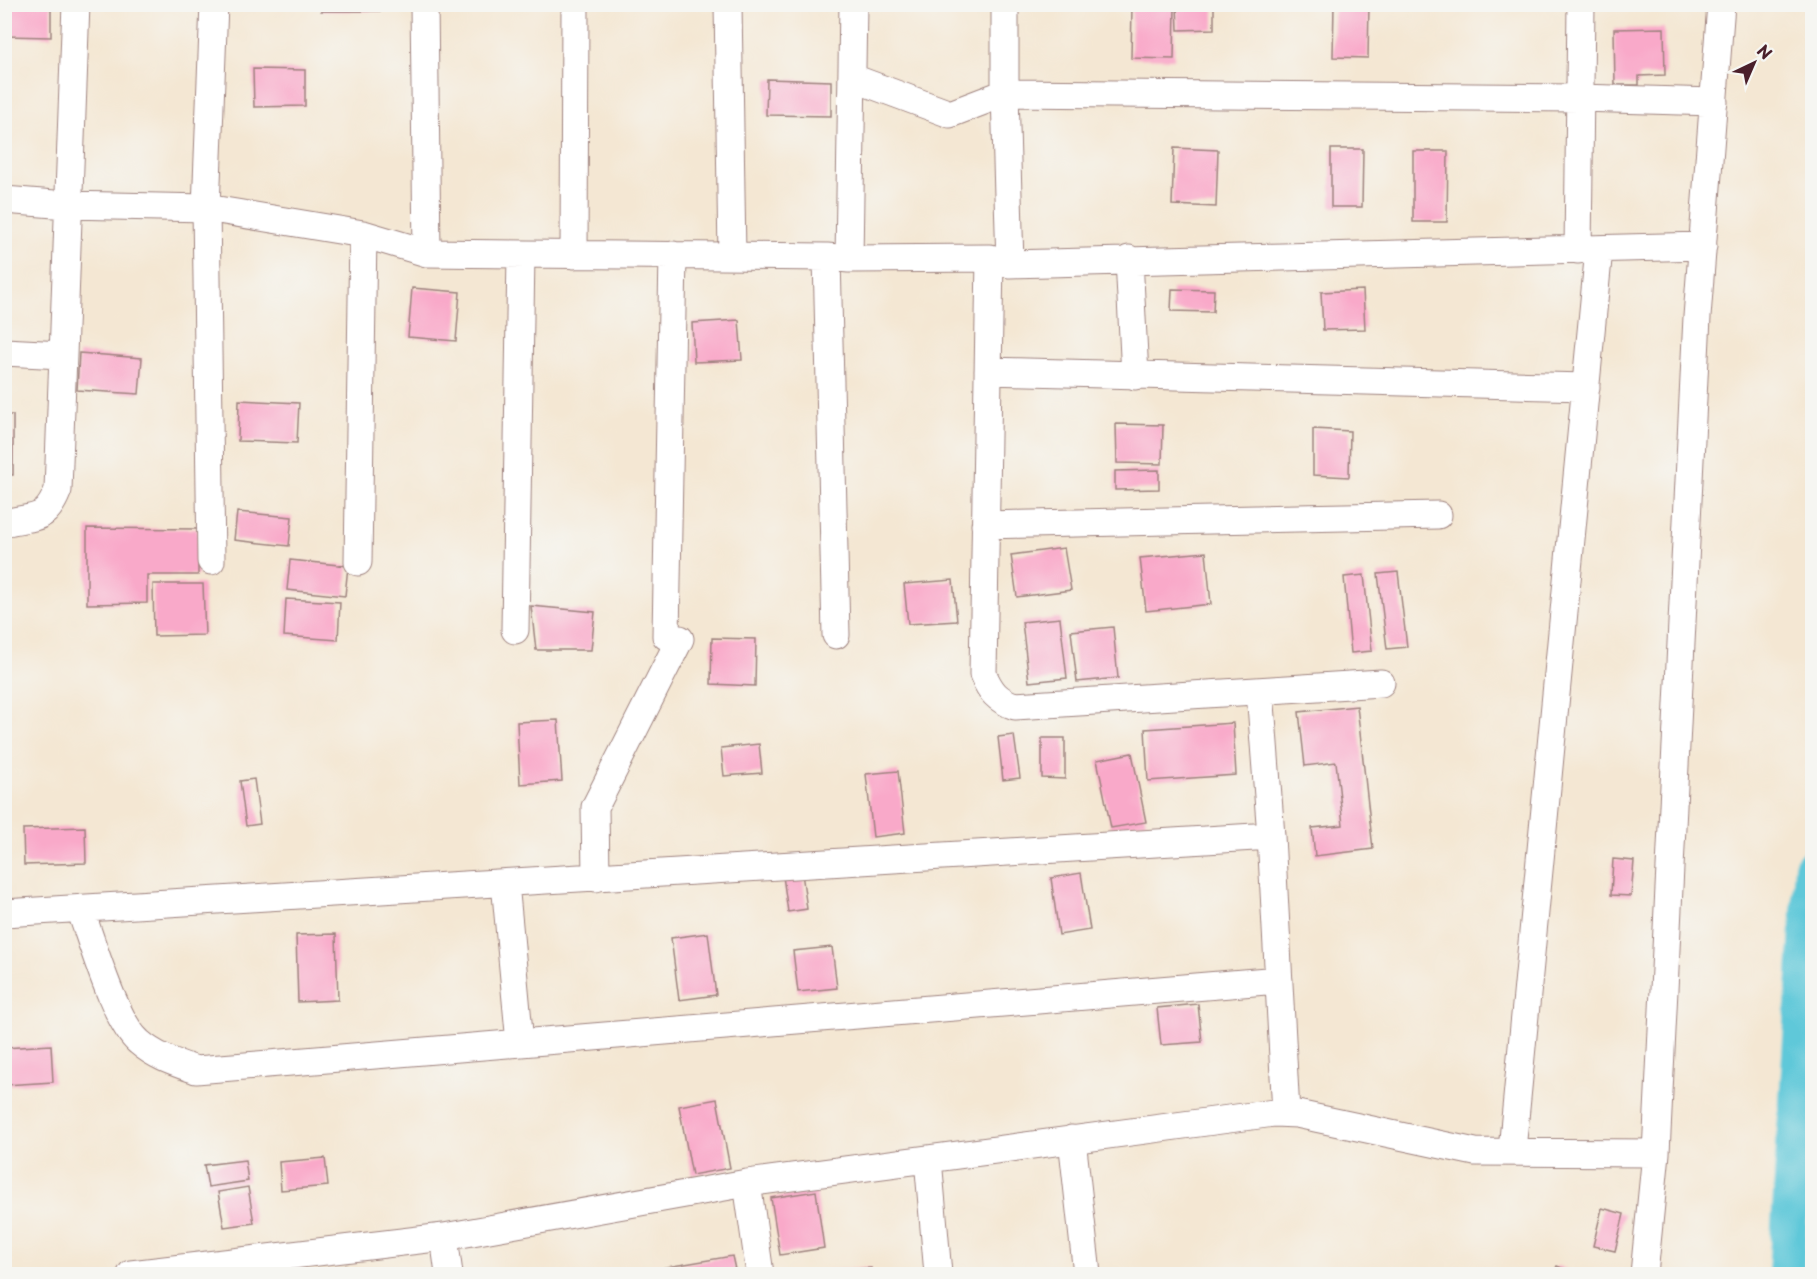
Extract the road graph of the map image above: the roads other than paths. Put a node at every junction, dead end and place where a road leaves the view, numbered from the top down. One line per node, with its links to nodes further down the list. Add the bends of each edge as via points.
1 (76, 4): 15 (street)
2 (214, 4): 16 (street)
3 (424, 4): 20 (street)
4 (575, 4): 22 (street)
5 (728, 4): 24 (street)
6 (854, 4): 10 (street)
7 (1005, 4): 11 (street)
8 (1581, 4): 12 (street)
9 (1721, 4): 13 (street)
10 (853, 78): 11 (street, via 950,114); 25 (street)
11 (1005, 93): 12 (street); 27 (street)
12 (1580, 98): 13 (street); 19 (street)
13 (1714, 102): 18 (street)
14 (4, 200): 15 (street)
15 (67, 205): 16 (street); 29 (street)
16 (206, 208): 17 (street); 36 (street)
17 (363, 234): 20 (street); 37 (street)
18 (1703, 246): 19 (street); 52 (street)
19 (1589, 249): 26 (street); 32 (street)
20 (427, 253): 21 (street)
21 (521, 254): 22 (street); 38 (street)
22 (574, 255): 23 (street)
23 (673, 255): 24 (street); 43 (street, via 673,637 596,807)
24 (732, 256): 25 (street)
25 (838, 258): 27 (street); 39 (street)
26 (1129, 260): 27 (street); 31 (street)
27 (1000, 261): 30 (street)
28 (4, 352): 29 (street)
29 (62, 355): 34 (street, via 58,490 51,507 41,515)
30 (988, 371): 31 (street); 35 (street)
31 (1136, 376): 32 (street)
32 (1586, 387): 51 (street)
33 (1438, 515): 35 (street)
34 (4, 523)
35 (985, 525): 41 (street, via 983,674 991,692 1003,702 1015,706)
36 (211, 561)
37 (358, 562)
38 (515, 630)
39 (836, 635)
40 (1381, 683): 41 (street)
41 (1260, 691): 42 (street)
42 (1271, 836): 43 (street); 47 (street)
43 (596, 878): 44 (street)
44 (505, 883): 45 (street); 48 (street)
45 (80, 909): 46 (street); 48 (street, via 121,1020 138,1041 165,1060 196,1070)
46 (4, 913)
47 (1279, 980): 48 (street); 49 (street)
48 (520, 1043)
49 (1286, 1113): 50 (street); 51 (street, via 1461,1150)
50 (1072, 1139): 53 (street); 60 (street)
51 (1512, 1150): 52 (street)
52 (1656, 1153): 61 (street)
53 (928, 1159): 54 (street); 59 (street)
54 (747, 1182): 55 (street); 58 (street)
55 (444, 1237): 56 (street); 57 (street)
56 (131, 1275)
57 (449, 1275)
58 (760, 1275)
59 (939, 1275)
60 (1087, 1275)
61 (1644, 1275)

